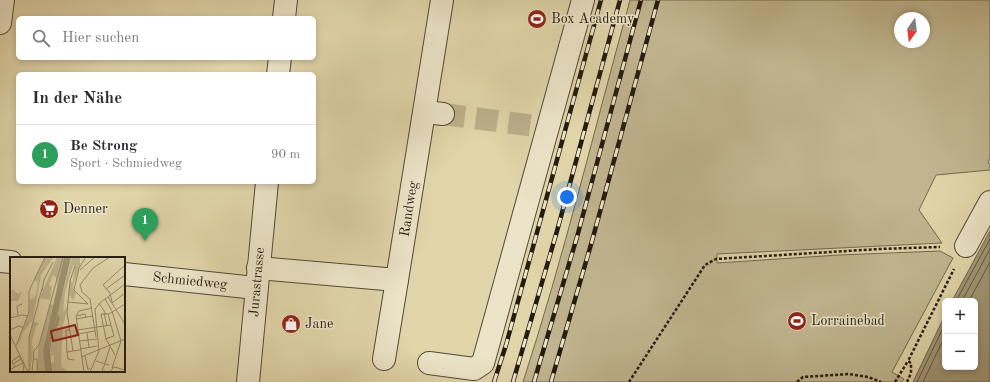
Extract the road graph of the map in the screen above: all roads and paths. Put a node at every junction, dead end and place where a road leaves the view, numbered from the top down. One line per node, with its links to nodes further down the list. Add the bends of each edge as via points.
1 (3, 0): 6 (street)
2 (286, 0): 5 (street)
3 (442, 0): 16 (street, Randweg, via 434,113)
4 (583, 0): 19 (street, via 483,363 474,369)
5 (284, 16)
6 (0, 23)
7 (280, 60): 8 (street)
8 (278, 72)
9 (267, 184): 15 (street, Jurastrasse)
10 (990, 202): 11 (street)
11 (966, 246): 18 (path); 21 (path, via 716,259 705,265)
12 (0, 260): 13 (street)
13 (10, 262)
14 (125, 274): 15 (street, Schmiedweg)
15 (257, 278): 16 (street); 20 (street, Jurastrasse)
16 (397, 280): 17 (street, Randweg)
17 (384, 359)
18 (908, 361): 24 (path); 25 (path, via 911,363 911,373)
19 (429, 363)
20 (248, 382)
21 (630, 382)
22 (797, 382): 23 (path, via 803,377 849,374)
23 (881, 382)
24 (895, 382)
25 (907, 382)

